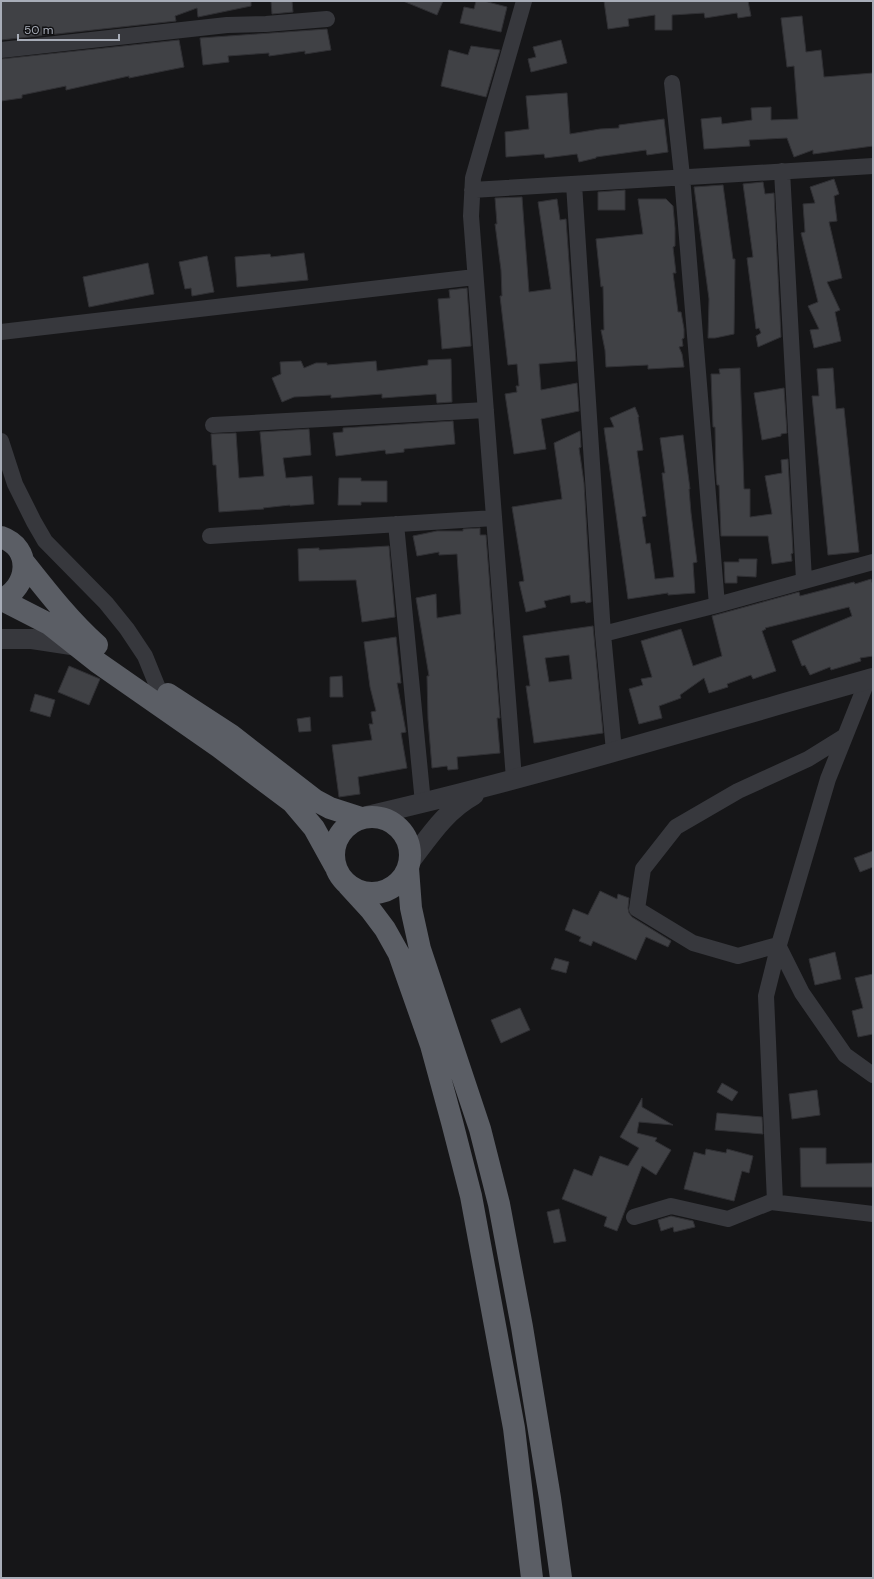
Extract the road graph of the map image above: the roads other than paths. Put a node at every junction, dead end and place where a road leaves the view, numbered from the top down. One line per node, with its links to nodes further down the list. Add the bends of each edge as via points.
1 (524, 1): 9 (street, via 473,178)
2 (327, 19): 3 (street, via 227,25)
3 (1, 50)
4 (672, 83): 7 (street)
5 (873, 166): 6 (street)
6 (782, 171): 7 (street); 21 (street)
7 (682, 176): 8 (street); 23 (street)
8 (574, 184): 9 (street); 24 (street)
9 (472, 190): 10 (street, via 470,216)
10 (475, 277): 11 (street); 12 (street)
11 (1, 332)
12 (486, 410): 13 (street); 15 (street)
13 (213, 425)
14 (1, 441): 28 (street, via 15,484 45,541 106,602 127,629 145,656)
15 (494, 518): 17 (street); 32 (street)
16 (1, 523): 19 (highway)
17 (396, 524): 18 (street); 33 (street)
18 (210, 536)
19 (12, 547): 22 (highway, via 24,570 19,584 10,596); 28 (highway, via 58,605 89,638 121,665)
20 (873, 562): 21 (street)
21 (804, 580): 23 (street)
22 (1, 600): 26 (highway, via 49,624)
23 (717, 606): 24 (street)
24 (603, 634): 31 (street)
25 (1, 639): 26 (street, via 32,639)
26 (78, 646): 35 (highway, via 292,802 314,828)
27 (870, 679): 29 (street); 31 (street)
28 (158, 688): 34 (highway, via 225,731 315,800 330,808)
29 (866, 701): 30 (street)
30 (845, 736): 38 (street, via 828,778); 38 (street, via 808,759 738,791 676,827 643,869 637,909 693,943 738,956)
31 (614, 751): 32 (street)
32 (505, 781): 33 (street); 36 (street, via 467,799 447,815)
33 (423, 803): 34 (street)
34 (364, 817): 35 (highway, via 348,825 338,836 334,846); 36 (highway, via 379,817 400,829 407,839 410,851)
35 (335, 866): 37 (highway, via 340,877)
36 (408, 866): 37 (highway, via 402,879 382,892 358,891); 44 (highway, via 411,908 418,942 480,1129 500,1204 550,1498)
37 (348, 885): 43 (highway, via 386,929 399,954 431,1045 452,1122 471,1196 512,1420)
38 (778, 945): 39 (street, via 802,993 845,1055); 40 (street, via 766,996)
39 (873, 1075)
40 (775, 1202): 41 (street); 42 (street, via 728,1219 672,1206)
41 (873, 1214)
42 (634, 1217)
43 (532, 1578)
44 (561, 1578)

